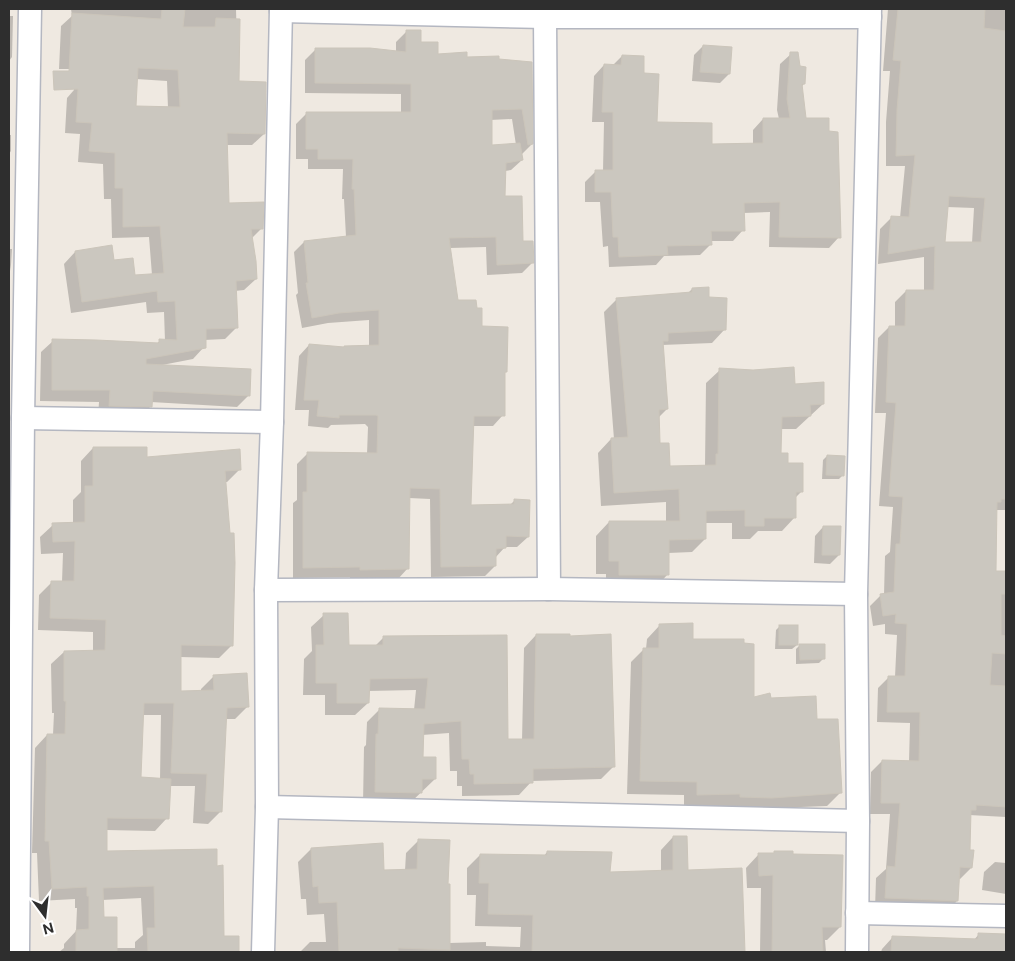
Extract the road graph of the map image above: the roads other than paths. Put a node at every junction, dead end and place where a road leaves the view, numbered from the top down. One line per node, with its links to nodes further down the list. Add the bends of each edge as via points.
1 (30, 9): 5 (street)
2 (281, 10): 4 (street); 6 (street)
3 (870, 13): 4 (street); 9 (street)
4 (545, 17): 8 (street)
5 (23, 418): 6 (street); 13 (street)
6 (272, 422): 7 (street)
7 (266, 590): 8 (street); 10 (street)
8 (549, 590): 9 (street)
9 (856, 594): 11 (street)
10 (267, 807): 11 (street); 17 (street)
11 (858, 821): 14 (street)
12 (9, 833): 13 (street)
13 (19, 855): 16 (street)
14 (857, 913): 15 (street); 18 (street)
15 (1006, 916)
16 (18, 952)
17 (263, 952)
18 (856, 952)

